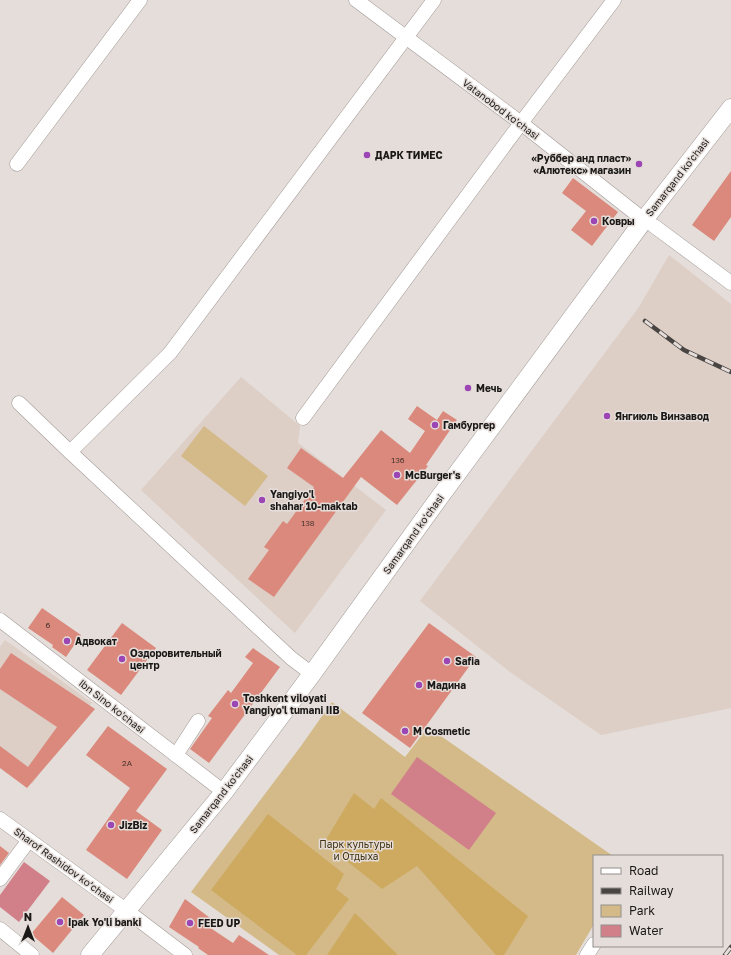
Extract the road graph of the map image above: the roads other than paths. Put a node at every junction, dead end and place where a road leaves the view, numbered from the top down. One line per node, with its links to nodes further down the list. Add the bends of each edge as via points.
1 (140, 0): 9 (street)
2 (356, 0): 5 (street, Vatanobod ko'chasi)
3 (434, 0): 5 (street)
4 (614, 0): 7 (street)
5 (406, 38): 7 (street, Vatanobod ko'chasi); 14 (street, via 170,353)
6 (731, 108): 10 (main road, Samarqand ko'chasi)
7 (521, 123): 10 (street, Vatanobod ko'chasi); 13 (street)
8 (731, 128): 10 (main road, Samarqand ko'chasi)
9 (16, 164)
10 (649, 223): 11 (street, Vatanobod ko'chasi); 16 (main road, Samarqand ko'chasi, via 444,491)
11 (731, 283)
12 (19, 404): 14 (street)
13 (304, 418)
14 (70, 452): 16 (street, via 291,658)
15 (0, 620): 18 (street, Ibn Sino ko'chasi)
16 (316, 678): 19 (main road, Samarqand ko'chasi); 23 (main road, Samarqand ko'chasi, via 233,794)
17 (198, 720): 18 (street)
18 (176, 755): 19 (street, Ibn Sino ko'chasi)
19 (224, 792): 23 (main road, Samarqand ko'chasi)
20 (0, 820): 21 (street, Sharof Rashidov ko’chasi)
21 (29, 840): 22 (street); 23 (street, Sharof Rashidov ko’chasi)
22 (0, 879)
23 (131, 914): 27 (main road, Samarqand ko'chasi); 28 (main road, Samarqand ko'chasi); 29 (street, Sharof Rashidov ko’chasi)
24 (0, 929): 26 (street)
25 (593, 946): 30 (street)
26 (24, 953)
27 (90, 955)
28 (104, 955)
29 (184, 955)
30 (587, 955)

